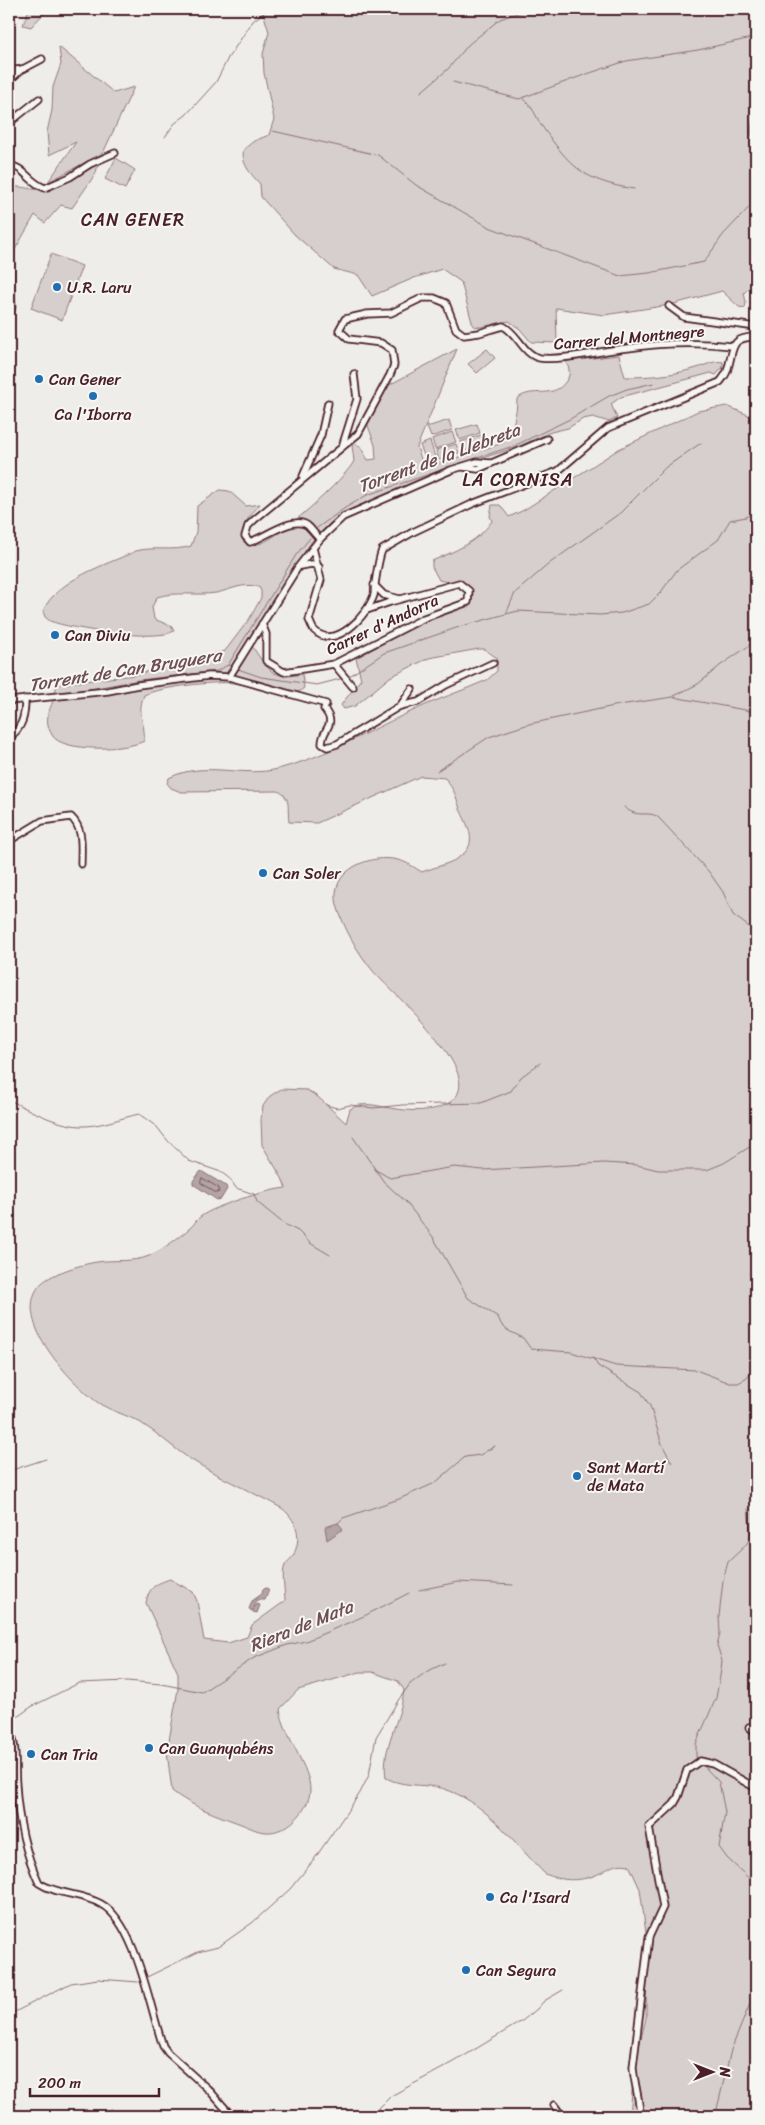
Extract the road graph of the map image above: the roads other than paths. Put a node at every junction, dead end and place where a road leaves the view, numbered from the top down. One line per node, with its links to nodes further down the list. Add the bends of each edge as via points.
1 (42, 59): 2 (street)
2 (23, 69): 3 (street); 4 (street)
3 (9, 71)
4 (9, 81)
5 (39, 99): 6 (street)
6 (9, 123)
7 (115, 153): 8 (street, via 44,188 30,181 21,170)
8 (9, 166)
9 (669, 306): 10 (street, via 684,317)
10 (756, 328)
11 (756, 337): 12 (street, via 740,339)
12 (732, 346): 18 (street, Carrer del Montnegre, via 707,343 630,347 540,358 530,354 511,330 503,326 464,335 456,330 446,303 422,298 391,313 345,319 339,330 350,339 381,343 392,350 394,365 358,434); 24 (street, via 728,371 720,382 608,428 558,471 472,504 382,550)
13 (354, 374): 18 (street, via 357,399)
14 (756, 394): 16 (street)
15 (328, 403): 19 (street, via 321,435)
16 (756, 404)
17 (547, 439): 20 (street, via 478,469 463,467 343,517)
18 (342, 447): 19 (street, Carrer del Montnegre)
19 (302, 478): 20 (street, Carrer del Montnegre, via 248,526 245,536 250,542 288,524 302,523)
20 (320, 539): 21 (street)
21 (313, 548): 22 (street); 23 (street)
22 (298, 567): 23 (street, via 303,564); 27 (street)
23 (319, 567): 26 (street, via 321,580 309,620 314,630 328,637 338,636)
24 (374, 585): 25 (street, Carrer d'Andorra, via 384,595); 26 (street, via 375,593)
25 (403, 599): 26 (street, Carrer d'Andorra); 29 (street, Carrer d'Andorra, via 459,584 469,590 468,602 424,618)
26 (367, 610)
27 (262, 624): 29 (street, Carrer d'Andorra, via 266,634 266,661 284,672); 30 (street)
28 (493, 663): 35 (street, via 418,702)
29 (334, 664): 31 (street)
30 (229, 677): 33 (street, via 209,676); 35 (street, via 326,704 324,709 330,716 330,723 322,744 328,747)
31 (353, 687)
32 (412, 689): 35 (street)
33 (25, 699): 34 (street); 36 (street, via 21,727)
34 (9, 701)
35 (400, 706)
36 (9, 738)
37 (9, 841): 38 (street, via 42,821 71,817 81,832)
38 (81, 864)
39 (749, 1727): 41 (street)
40 (9, 1729): 44 (street, via 14,1744 21,1828 39,1883 95,1901 111,1911 137,1960 163,2046)
41 (756, 1732)
42 (756, 1788): 46 (street, via 713,1764 700,1761 686,1770 670,1810 649,1827 663,1907 649,1937 632,2067)
43 (554, 2104): 45 (street)
44 (232, 2116)
45 (562, 2116)
46 (640, 2116)

